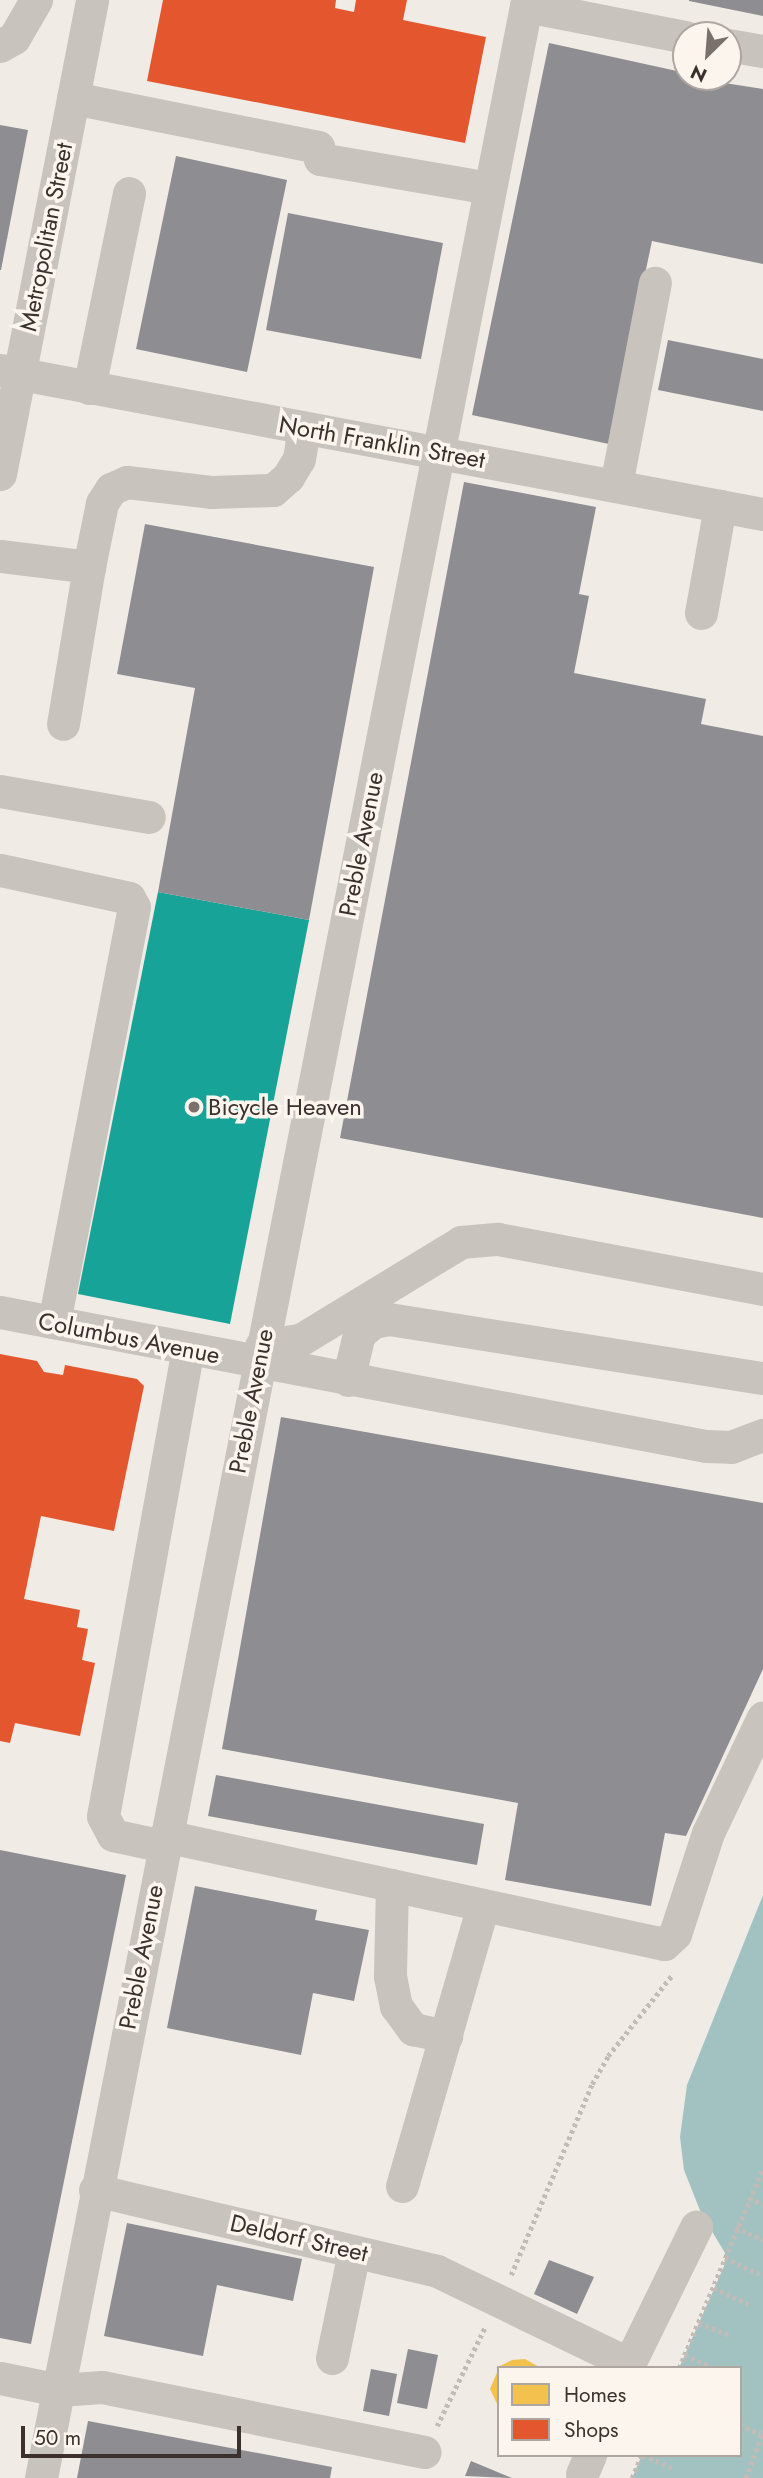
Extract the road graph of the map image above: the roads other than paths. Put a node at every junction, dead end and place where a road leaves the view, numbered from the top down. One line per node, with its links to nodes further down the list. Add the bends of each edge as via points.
1 (36, 0): 5 (street, via 14,38)
2 (92, 0): 8 (street, Metropolitan Street)
3 (527, 3): 4 (street); 9 (street, Preble Avenue)
4 (672, 34)
5 (0, 46)
6 (742, 47): 7 (street)
7 (763, 51)
8 (73, 98): 9 (street, via 318,147 320,159); 12 (street, Metropolitan Street)
9 (490, 188): 15 (street, Preble Avenue)
10 (129, 193): 13 (street)
11 (655, 283): 17 (street)
12 (10, 372): 13 (street, North Franklin Street); 16 (street, Metropolitan Street)
13 (89, 388): 14 (street, North Franklin Street)
14 (304, 429): 15 (street, North Franklin Street); 21 (street, via 299,459 273,490 212,492 127,482 111,489 102,503)
15 (438, 454): 17 (street, North Franklin Street); 31 (street, Preble Avenue)
16 (0, 474)
17 (615, 485): 18 (street, North Franklin Street)
18 (720, 506): 19 (street, North Franklin Street); 22 (street)
19 (763, 514)
20 (0, 556): 21 (street)
21 (89, 566): 23 (street)
22 (701, 613)
23 (63, 724)
24 (0, 792): 25 (street)
25 (149, 817)
26 (0, 870): 29 (street, via 129,898 134,907)
27 (763, 1289): 31 (street, via 498,1239 461,1242 300,1340)
28 (0, 1312): 29 (street, Columbus Avenue)
29 (54, 1322): 30 (street, Columbus Avenue)
30 (188, 1350): 31 (street, Columbus Avenue); 36 (street, via 103,1816 113,1835)
31 (260, 1355): 33 (street, Columbus Avenue); 36 (street, Preble Avenue)
32 (763, 1378): 33 (street, via 389,1319 373,1322 359,1334)
33 (348, 1380): 34 (street, Columbus Avenue, via 706,1446 731,1447)
34 (763, 1435)
35 (763, 1717): 38 (street, via 708,1833 675,1934 664,1944)
36 (164, 1841): 37 (street); 40 (street, Preble Avenue)
37 (392, 1885): 38 (street); 39 (street, via 390,1976 396,2006 413,2029)
38 (483, 1905): 39 (street)
39 (446, 2036): 41 (street)
40 (98, 2177): 43 (street, Deldorf Street); 47 (street, Preble Avenue)
41 (402, 2186)
42 (696, 2227): 45 (street)
43 (355, 2252): 44 (street); 45 (street, Deldorf Street, via 437,2271 500,2298)
44 (332, 2358)
45 (629, 2366)
46 (0, 2378): 47 (street)
47 (59, 2390): 48 (street, via 102,2387); 49 (street, Preble Avenue)
48 (425, 2452)
49 (41, 2478)

